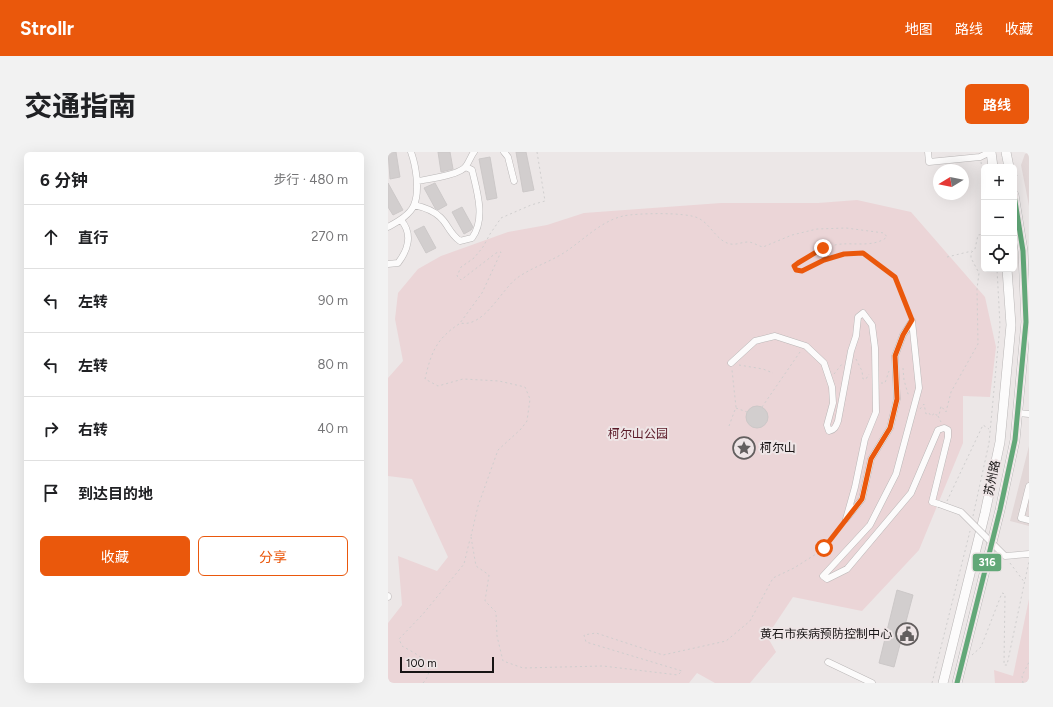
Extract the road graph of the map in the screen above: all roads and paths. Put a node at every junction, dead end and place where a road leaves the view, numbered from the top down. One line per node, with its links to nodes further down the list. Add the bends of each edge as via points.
1 (412, 152): 13 (street)
2 (474, 152): 12 (street)
3 (504, 152): 14 (street, via 508,157)
4 (537, 152): 27 (path, via 545,201 501,218 474,258 461,267 457,276 461,280 496,253 501,252 482,293)
5 (928, 152): 8 (street, via 929,162)
6 (990, 152): 8 (street); 10 (main road)
7 (1006, 152): 11 (main road)
8 (980, 156): 9 (path)
9 (981, 164)
10 (992, 164)
11 (1008, 164)
12 (466, 166): 13 (street, via 458,172); 16 (street, via 472,170 480,215 479,229 472,238 460,241 451,234 440,217)
13 (418, 181): 16 (street)
14 (514, 181)
15 (1015, 200): 20 (main road, 苏州路)
16 (414, 205): 17 (street)
17 (401, 220): 18 (street); 23 (street, via 408,234 408,245 398,263)
18 (388, 227)
19 (981, 234): 21 (path, via 978,235)
20 (1026, 245): 41 (main road, 苏州路, via 1026,322)
21 (973, 251): 22 (path); 43 (path, via 971,258 979,273 978,344 951,392 947,411 941,406)
22 (947, 257)
23 (388, 264)
24 (997, 272): 46 (path, via 1000,325)
25 (1007, 272): 64 (main road, 苏州路, via 1011,325 1000,442)
26 (912, 320): 27 (path, via 895,277 863,253 844,254 802,271 796,270 794,266 823,248 882,241 887,237 884,233 846,228 817,230 792,235 763,247 749,242 736,245 725,242 698,218 655,214 624,216 605,222 563,253 545,264 532,268 516,280 495,304 476,319); 32 (street, via 895,356); 37 (street, via 919,388)
27 (460, 323): 53 (path, via 447,332 431,354 425,379 438,386 463,379 499,381 525,387 530,399 526,421 521,429 498,450 478,506)
28 (804, 346): 30 (street, via 775,336 755,341); 35 (street, via 824,363); 39 (path)
29 (850, 353): 31 (path, via 860,365 865,380); 31 (street, via 856,336 858,317 863,313 872,325); 35 (path, via 833,376); 35 (street, via 838,421 835,429 829,431 827,425 833,394)
30 (731, 363): 33 (path); 38 (path)
31 (875, 363): 36 (street)
32 (896, 363): 34 (street); 36 (path, via 890,369 885,383 880,383)
33 (773, 373)
34 (896, 373): 37 (path, via 902,367 908,394 913,396); 49 (street, via 897,399 890,428 871,459 862,499)
35 (827, 377)
36 (875, 377): 49 (street, via 876,412 865,439)
37 (914, 406): 43 (path, via 917,411 924,404 926,414 929,413 931,416 932,413 936,413); 45 (street, via 896,474 870,525 823,576 826,579 847,569 911,493 938,430)
38 (736, 407): 40 (path); 44 (path)
39 (762, 407)
40 (747, 412)
41 (1018, 413): 42 (street); 65 (main road, 苏州路, via 1000,510)
42 (1029, 414)
43 (938, 416): 45 (path)
44 (729, 426)
45 (944, 428): 48 (street, via 948,430 948,437 932,502)
46 (990, 429): 48 (path, via 982,425 947,501); 51 (path)
47 (1029, 486): 50 (street, via 1022,518)
48 (939, 504): 55 (street, bridge, via 961,512)
49 (846, 520): 53 (path, via 824,548 794,568 773,578 750,621 726,641 663,655 596,633 584,635 586,642 682,671 678,675 603,666 523,668 503,661 497,636 496,612 485,601 490,575 476,566)
50 (1029, 520)
51 (972, 521)
52 (970, 529): 63 (path)
53 (471, 537): 62 (path, via 464,564 399,639 402,646 423,658 428,667 427,678)
54 (1029, 554): 55 (street, bridge)
55 (1005, 556): 57 (path)
56 (1029, 561): 57 (path)
57 (1025, 584): 58 (path, via 1008,665 1004,665 1005,594 1002,593 981,647)
58 (972, 655)
59 (828, 662): 61 (street)
60 (1029, 662): 66 (path, via 1022,676)
61 (868, 682)
62 (423, 683)
63 (932, 683)
64 (943, 683)
65 (957, 683)
66 (1023, 683)

